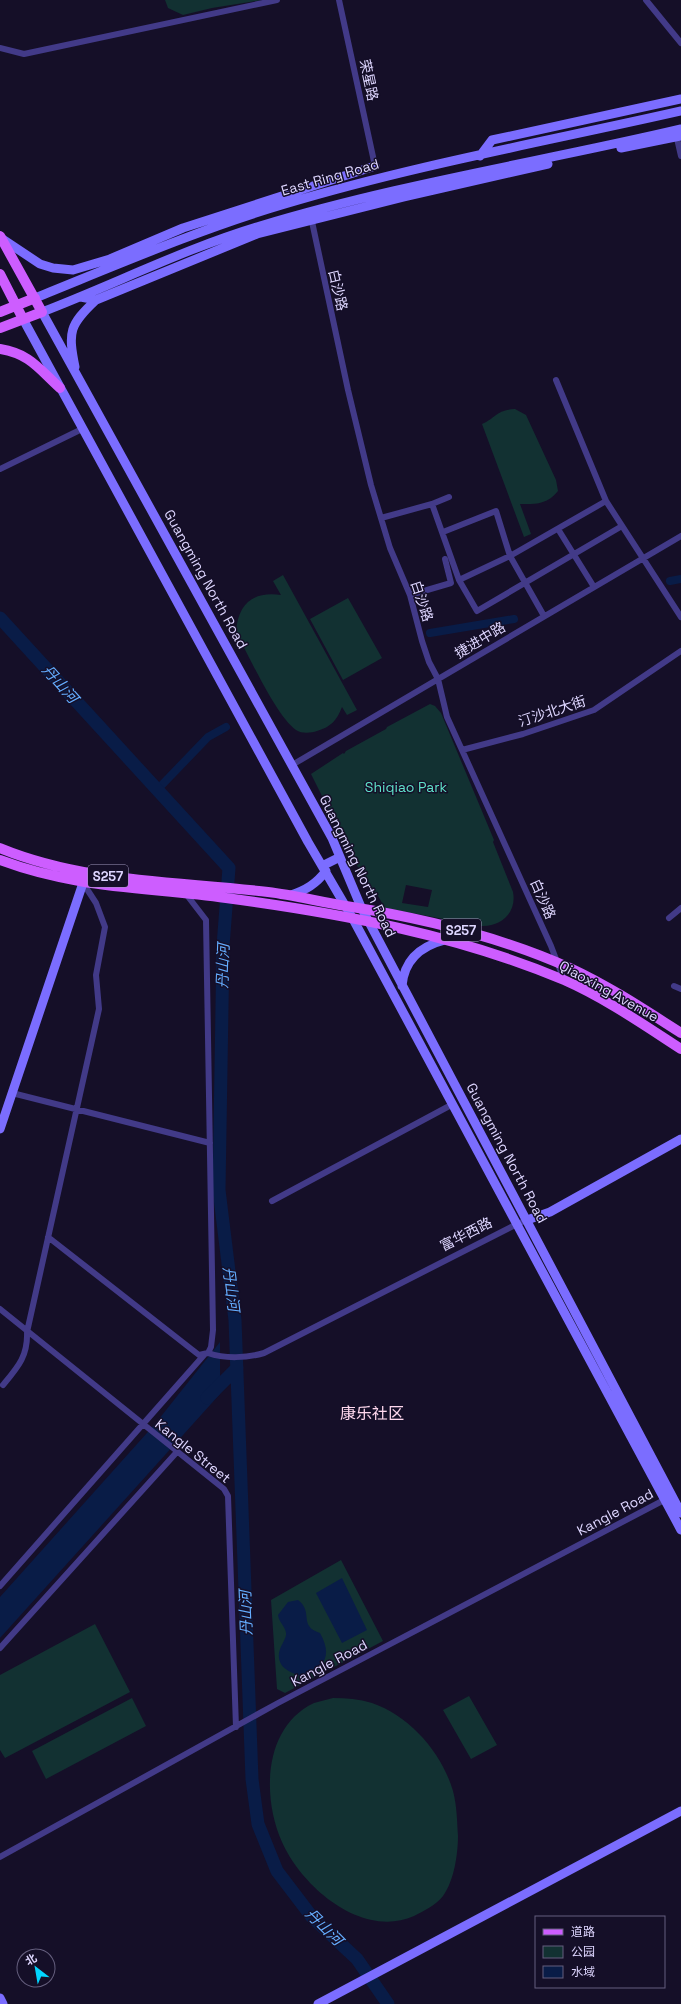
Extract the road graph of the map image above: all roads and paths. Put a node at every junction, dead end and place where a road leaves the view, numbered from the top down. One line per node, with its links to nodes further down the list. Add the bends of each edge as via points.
1 (277, 0): 5 (street, via 24,54)
2 (340, 0): 11 (street, 荣星路)
3 (646, 0): 4 (street)
4 (681, 43)
5 (0, 48)
6 (681, 99): 9 (main road, via 492,140)
7 (681, 111): 9 (main road, East Ring Road)
8 (679, 133): 10 (street); 14 (main road, East Ring Road); 17 (main road)
9 (480, 156): 12 (main road, East Ring Road)
10 (681, 156)
11 (375, 166): 13 (main road); 15 (main road); 22 (main road, via 183,228)
12 (423, 168): 13 (main road, East Ring Road); 14 (main road)
13 (377, 178): 15 (main road, East Ring Road); 16 (main road)
14 (425, 184): 16 (main road, East Ring Road)
15 (349, 186): 21 (main road, East Ring Road, via 284,204)
16 (380, 194): 17 (main road); 18 (main road, East Ring Road)
17 (404, 197): 19 (main road)
18 (310, 211): 19 (street, 白沙路); 24 (main road, East Ring Road, via 201,246)
19 (311, 222): 26 (main road, via 257,234); 41 (street, 白沙路, via 371,485)
20 (0, 237): 22 (main road, via 34,261 52,268 72,270); 25 (main road, Guangming North Road)
21 (151, 253): 22 (main road); 25 (main road, East Ring Road)
22 (106, 260)
23 (0, 274): 27 (main road, Guangming North Road)
24 (81, 297): 26 (main road); 29 (main road, East Ring Road)
25 (35, 298): 27 (main road, East Ring Road); 29 (main road, Guangming North Road)
26 (96, 300): 33 (main road, via 78,319 71,334 70,342)
27 (16, 306): 28 (main road, East Ring Road); 30 (main road, Guangming North Road)
28 (0, 312)
29 (42, 312): 30 (main road, East Ring Road); 33 (main road, Guangming North Road)
30 (23, 320): 31 (main road, East Ring Road); 35 (main road, Guangming North Road)
31 (0, 328)
32 (0, 349): 35 (main road, via 20,353 36,364)
33 (78, 378): 59 (main road, Guangming North Road)
34 (556, 380): 39 (street)
35 (60, 388): 36 (main road, Guangming North Road)
36 (82, 429): 37 (street); 63 (main road, Guangming North Road)
37 (0, 469)
38 (449, 497): 40 (street)
39 (606, 501): 42 (street); 43 (street)
40 (432, 504): 41 (street); 44 (street)
41 (381, 518): 53 (street, 白沙路, via 390,548)
42 (622, 526): 46 (street); 48 (street)
43 (558, 529): 46 (street); 47 (street)
44 (443, 532): 47 (street, via 496,511); 50 (street)
45 (681, 536): 48 (street, 捷进中路)
46 (574, 555): 51 (street); 52 (street)
47 (510, 556): 50 (street); 51 (street)
48 (642, 558): 52 (street, 捷进中路); 55 (street)
49 (445, 559): 53 (street, via 451,584)
50 (459, 580): 51 (street, via 477,611)
51 (525, 583): 54 (street)
52 (594, 587): 54 (street, 捷进中路)
53 (410, 595): 57 (street, 白沙路, via 429,662)
54 (544, 616): 57 (street, 捷进中路)
55 (681, 617)
56 (681, 651): 58 (street, 汀沙北大街, via 594,710 523,734)
57 (438, 679): 58 (street, 白沙路, via 447,717); 59 (street, 捷进中路)
58 (462, 750): 75 (street, 白沙路)
59 (292, 766): 61 (main road, Guangming North Road)
60 (0, 848): 65 (main road, S257, via 94,873)
61 (340, 857): 63 (main road); 69 (main road, Guangming North Road)
62 (0, 860): 64 (main road, S257)
63 (324, 869): 67 (main road, via 318,882); 68 (main road, Guangming North Road)
64 (83, 883): 66 (main road, S257); 82 (main road); 84 (street, via 96,903 105,927 96,975 99,1009)
65 (218, 892): 66 (main road, S257); 67 (main road, Qiaoxing Avenue / S257, via 244,890); 72 (main road, Qiaoxing Avenue / S257, via 241,900)
66 (186, 894): 87 (street, via 206,920)
67 (291, 896): 68 (main road, Qiaoxing Avenue / S257)
68 (345, 906): 69 (main road, Qiaoxing Avenue / S257); 72 (main road, Guangming North Road)
69 (361, 908): 73 (main road, Guangming North Road); 75 (main road, Qiaoxing Avenue / S257, via 470,932)
70 (681, 908): 71 (street)
71 (669, 918)
72 (353, 919): 73 (main road, Qiaoxing Avenue / S257); 83 (main road, Guangming North Road)
73 (369, 922): 74 (main road, Qiaoxing Avenue / S257); 77 (main road, Guangming North Road)
74 (445, 940): 76 (main road, Qiaoxing Avenue / S257, via 507,958); 77 (main road, via 428,945 414,956 406,968)
75 (558, 962): 76 (street, 白沙路); 80 (main road, Qiaoxing Avenue / S257, via 598,982)
76 (564, 980): 81 (main road, Qiaoxing Avenue / S257)
77 (402, 986): 89 (main road, Guangming North Road)
78 (674, 986): 79 (street)
79 (681, 989)
80 (681, 1033)
81 (681, 1049)
82 (12, 1093): 84 (street); 85 (main road)
83 (453, 1104): 88 (street); 90 (main road, Guangming North Road)
84 (77, 1109): 87 (street); 91 (street)
85 (0, 1129)
86 (681, 1139): 89 (main road, 富华西路, via 550,1212)
87 (210, 1143): 94 (street, via 213,1330 211,1347)
88 (272, 1201)
89 (527, 1220): 90 (street, 富华西路); 98 (main road, Guangming North Road)
90 (517, 1224): 94 (street, 富华西路, via 264,1353 251,1356); 98 (main road, Guangming North Road)
91 (48, 1237): 93 (street); 94 (street, 富华西路, via 199,1355)
92 (0, 1309): 93 (street, Kangle Street)
93 (27, 1332): 95 (street, via 28,1346 20,1365); 96 (street, Kangle Street)
94 (206, 1354): 96 (street)
95 (3, 1385)
96 (145, 1427): 97 (street, Kangle Street); 101 (street)
97 (176, 1453): 102 (street); 103 (street, Kangle Street, via 224,1490 228,1496)
98 (668, 1498): 99 (main road, Guangming North Road); 100 (main road, Guangming North Road); 103 (street, Kangle Road)
99 (681, 1513)
100 (681, 1530)
101 (0, 1586)
102 (0, 1648)
103 (236, 1727): 105 (street, Kangle Road)
104 (681, 1811): 108 (main road)
105 (0, 1856)
106 (0, 1998): 107 (main road)
107 (3, 2004)
108 (318, 2004)

